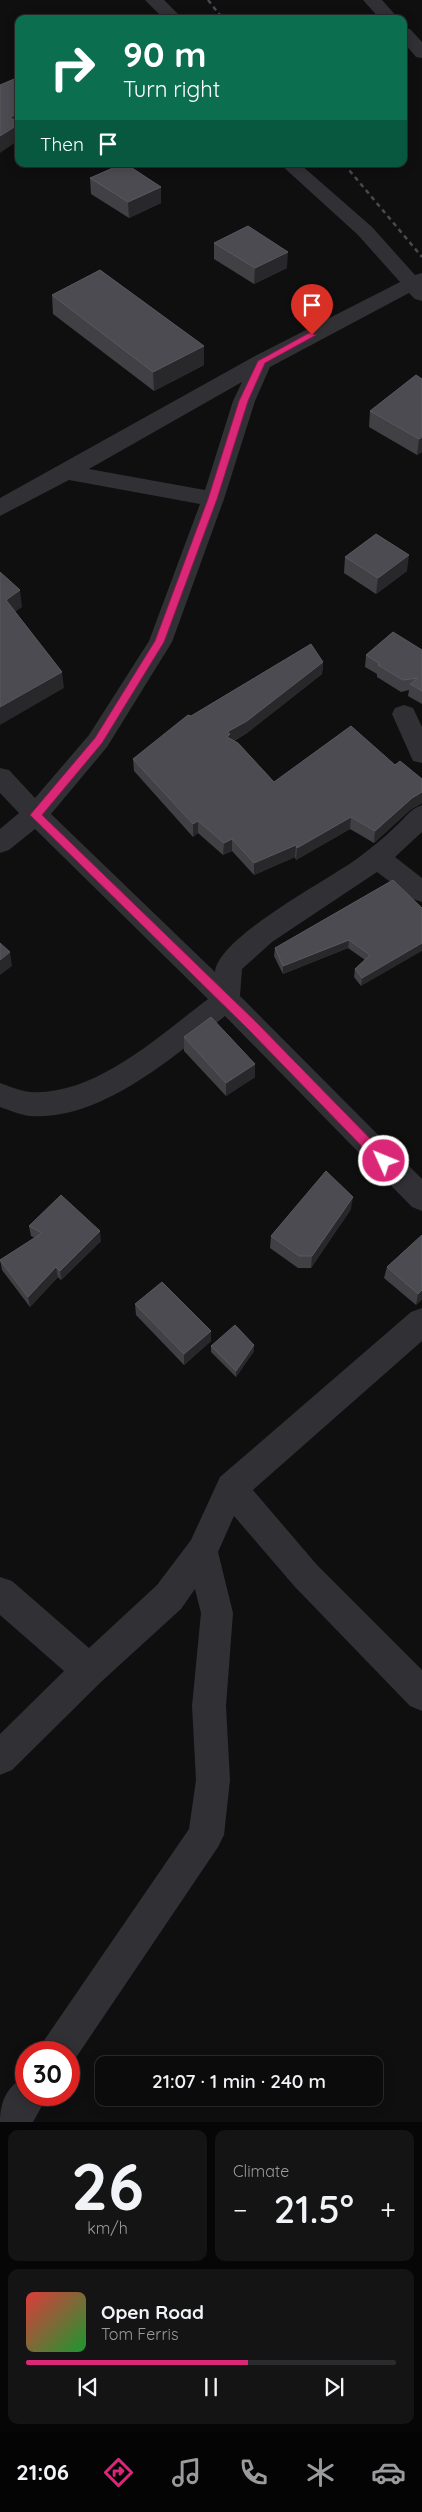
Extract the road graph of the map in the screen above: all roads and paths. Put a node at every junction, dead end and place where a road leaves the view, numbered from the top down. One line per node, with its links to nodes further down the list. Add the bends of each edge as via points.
1 (154, 0): 3 (street)
2 (372, 0): 4 (street)
3 (170, 15)
4 (386, 15)
5 (407, 36): 6 (street)
6 (422, 53)
7 (292, 167): 8 (street, via 365,231)
8 (419, 286): 9 (street)
9 (262, 361): 10 (street); 11 (street, via 244,401)
10 (68, 472): 11 (street); 12 (street)
11 (213, 499): 16 (street, via 160,642 98,741)
12 (0, 508)
13 (404, 714): 14 (street)
14 (422, 754)
15 (0, 777): 16 (street)
16 (36, 815): 18 (street); 21 (street)
17 (422, 815): 19 (street)
18 (0, 843)
19 (378, 858): 20 (street); 21 (street, via 262,935 229,965)
20 (422, 892)
21 (226, 1000): 22 (street, via 123,1076 75,1098 37,1105); 23 (street)
22 (0, 1095)
23 (422, 1198)
24 (422, 1322): 25 (street)
25 (231, 1488): 26 (street); 29 (street, via 306,1576)
26 (202, 1551): 28 (street, via 169,1597); 31 (street, via 217,1613 209,1706 213,1780 206,1835)
27 (0, 1594): 28 (street)
28 (90, 1670): 30 (street)
29 (422, 1694)
30 (0, 1758)
31 (66, 2041)
32 (22, 2106): 33 (street)
33 (11, 2122)

